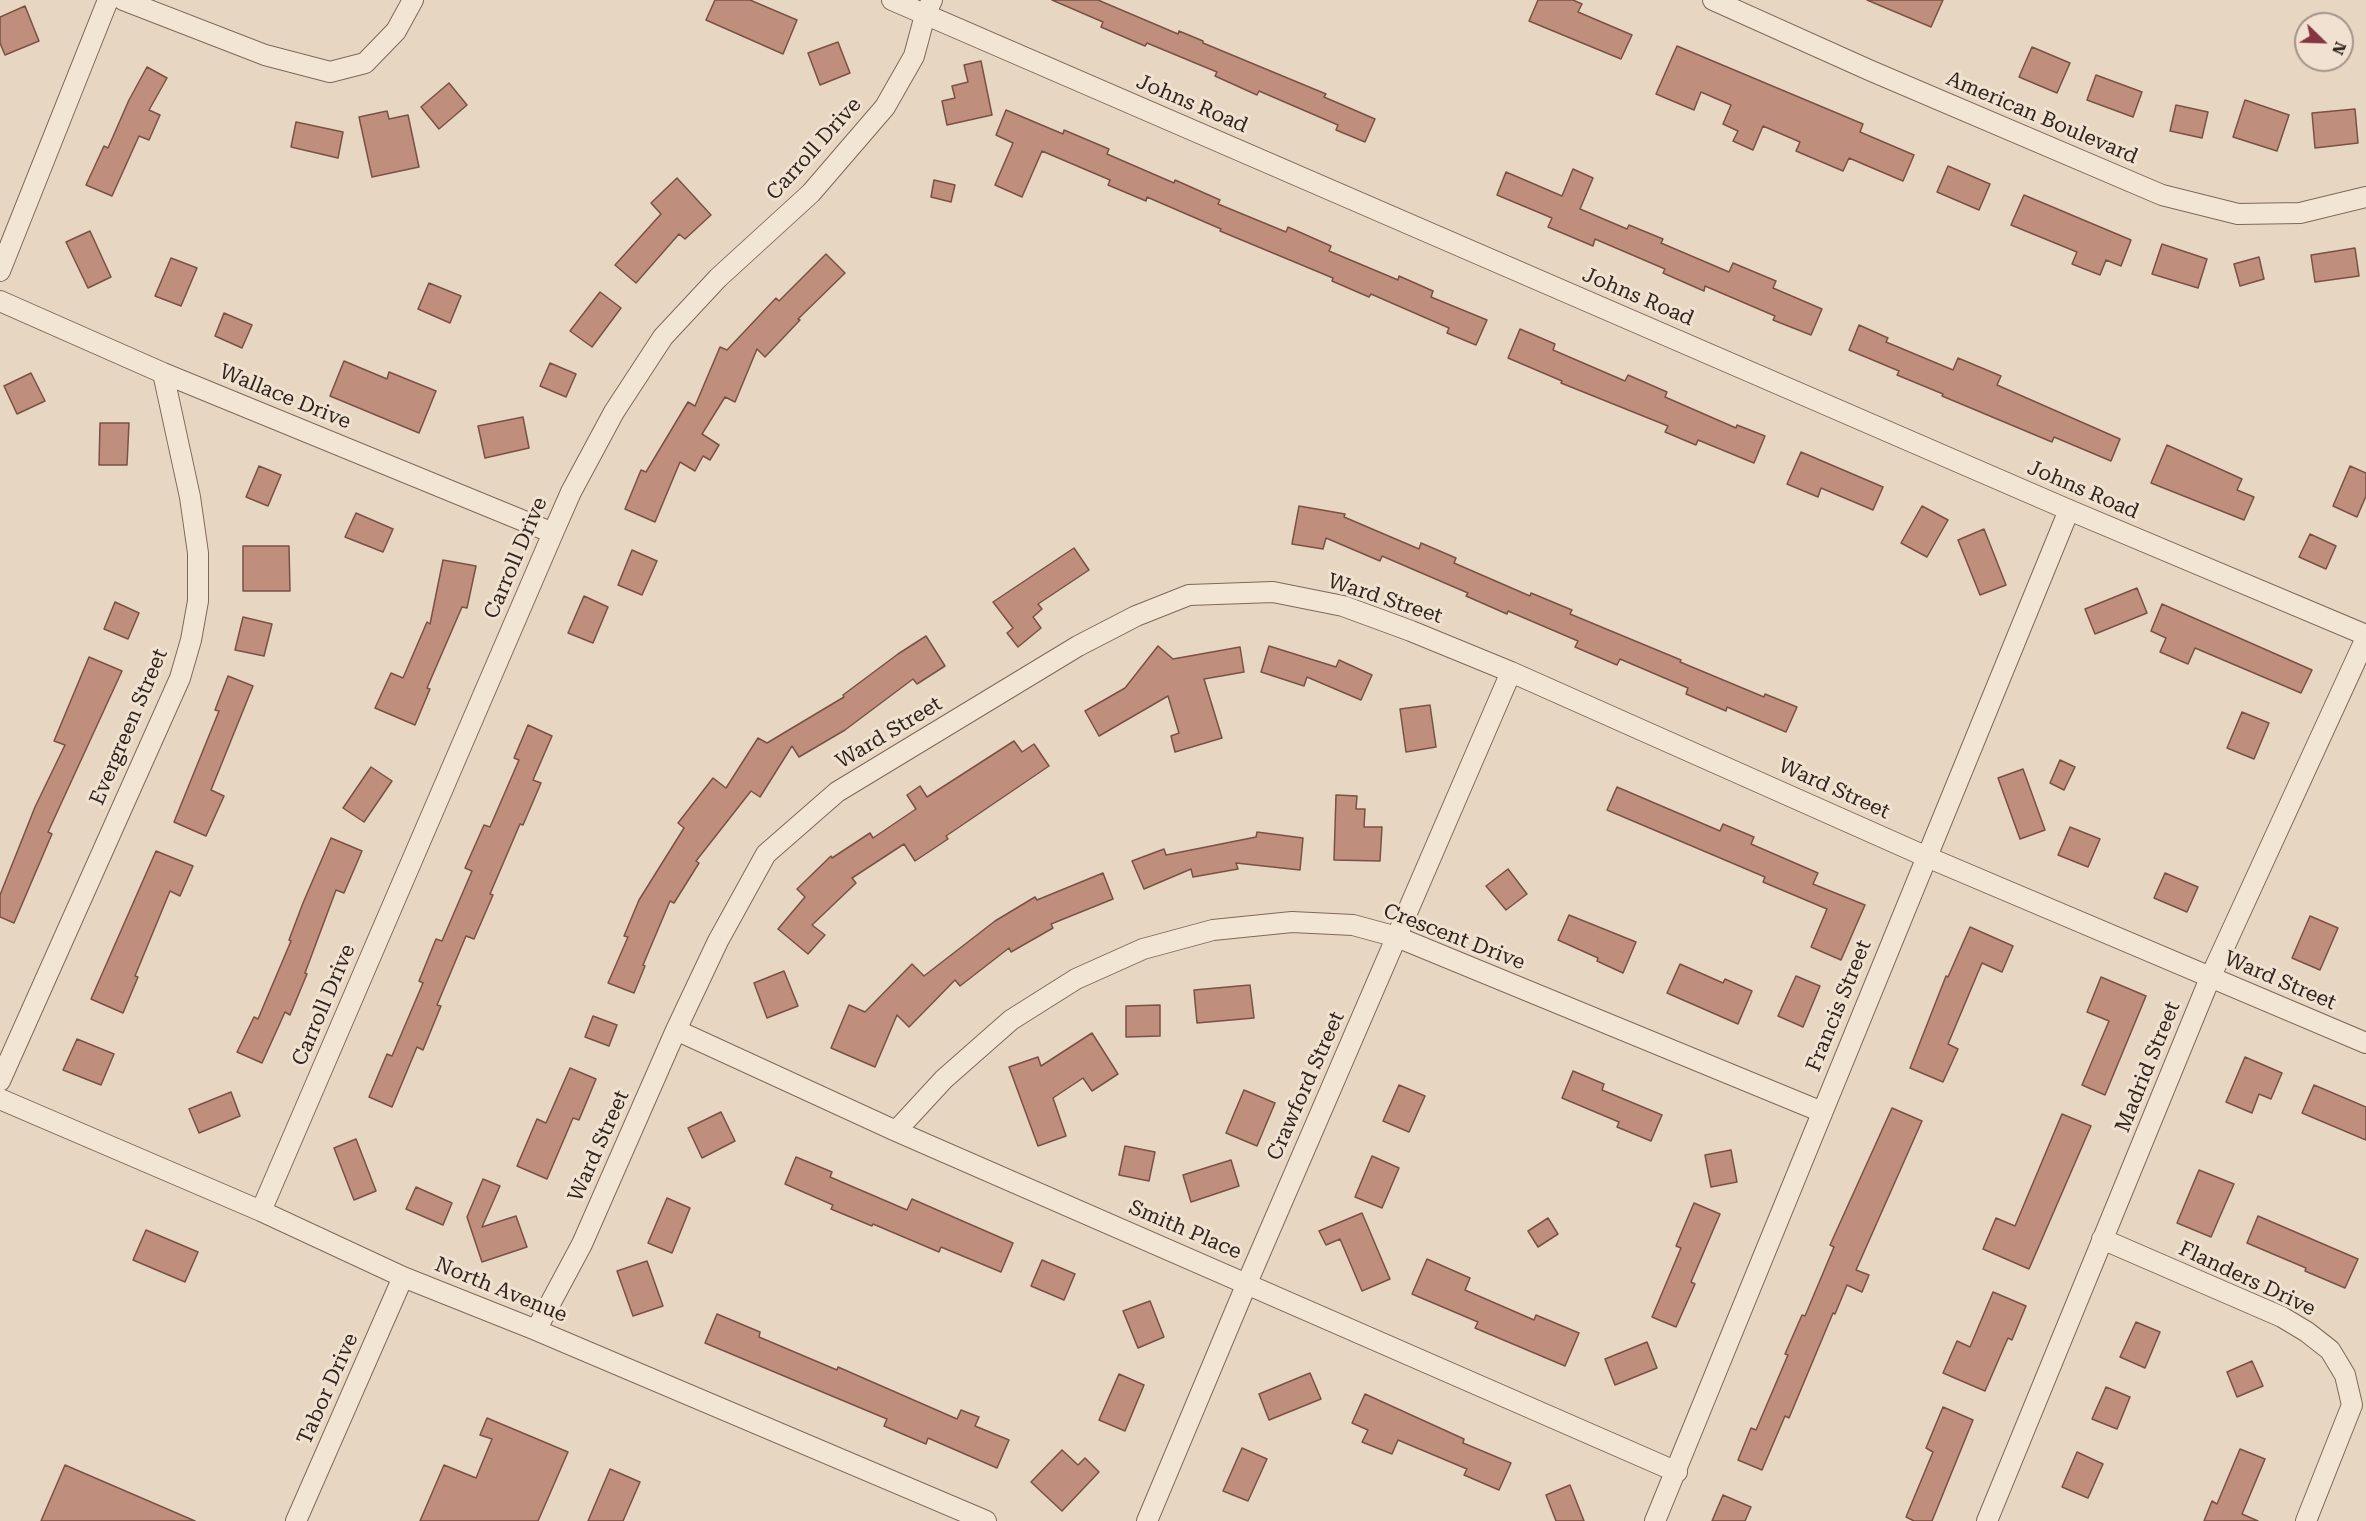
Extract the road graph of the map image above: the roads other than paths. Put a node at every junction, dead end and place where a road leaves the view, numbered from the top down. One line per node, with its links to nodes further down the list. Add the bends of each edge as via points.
1 (108, 0): 8 (street)
2 (123, 0): 3 (street, via 265,55 330,72 365,63 396,31)
3 (413, 0)
4 (892, 0): 6 (street, Johns Road)
5 (1713, 0): 7 (street, American Boulevard, via 2162,195 2238,214 2300,213)
6 (928, 7): 11 (street, Johns Road); 12 (street, Carroll Drive, via 914,56 885,107 811,193 718,278 663,337 614,412)
7 (2366, 197)
8 (0, 271)
9 (0, 301): 10 (street, Wallace Drive)
10 (163, 373): 12 (street, Wallace Drive); 20 (street, Evergreen Street, via 198,553 198,601 191,640 180,678)
11 (2069, 510): 13 (street, Johns Road); 15 (street, Francis Street)
12 (553, 533): 24 (street, Carroll Drive)
13 (2366, 636): 17 (street, Madrid Street)
14 (1511, 672): 15 (street, Ward Street); 16 (street, Crawford Street); 18 (street, Ward Street, via 1343,606 1273,592 1188,595 1136,616 1078,646 837,792 803,820 766,854)
15 (1927, 857): 17 (street, Ward Street); 22 (street, Francis Street)
16 (1397, 937): 22 (street, Crescent Drive); 23 (street, Crescent Drive, via 1353,925 1292,922 1213,930 1143,949 1076,979 1011,1020 944,1079); 27 (street, Crawford Street)
17 (2210, 978): 19 (street, Ward Street); 25 (street, Madrid Street)
18 (676, 1030): 23 (street, Smith Place); 28 (street, Ward Street, via 582,1244)
19 (2366, 1043)
20 (0, 1081)
21 (0, 1099): 24 (street, North Avenue)
22 (1822, 1112): 29 (street, Francis Street)
23 (896, 1131): 27 (street, Smith Place)
24 (261, 1212): 26 (street, North Avenue)
25 (2102, 1239): 34 (street, Madrid Street); 35 (street, Flanders Drive, via 2282,1317 2330,1350 2345,1375 2352,1405)
26 (403, 1277): 28 (street, North Avenue); 30 (street, Tabor Drive)
27 (1247, 1283): 29 (street, Smith Place); 32 (street, Crawford Street)
28 (536, 1330): 31 (street, North Avenue)
29 (1677, 1472): 33 (street, Francis Street)
30 (296, 1521)
31 (986, 1521)
32 (1147, 1521)
33 (1655, 1521)
34 (1987, 1521)
35 (2306, 1521)

